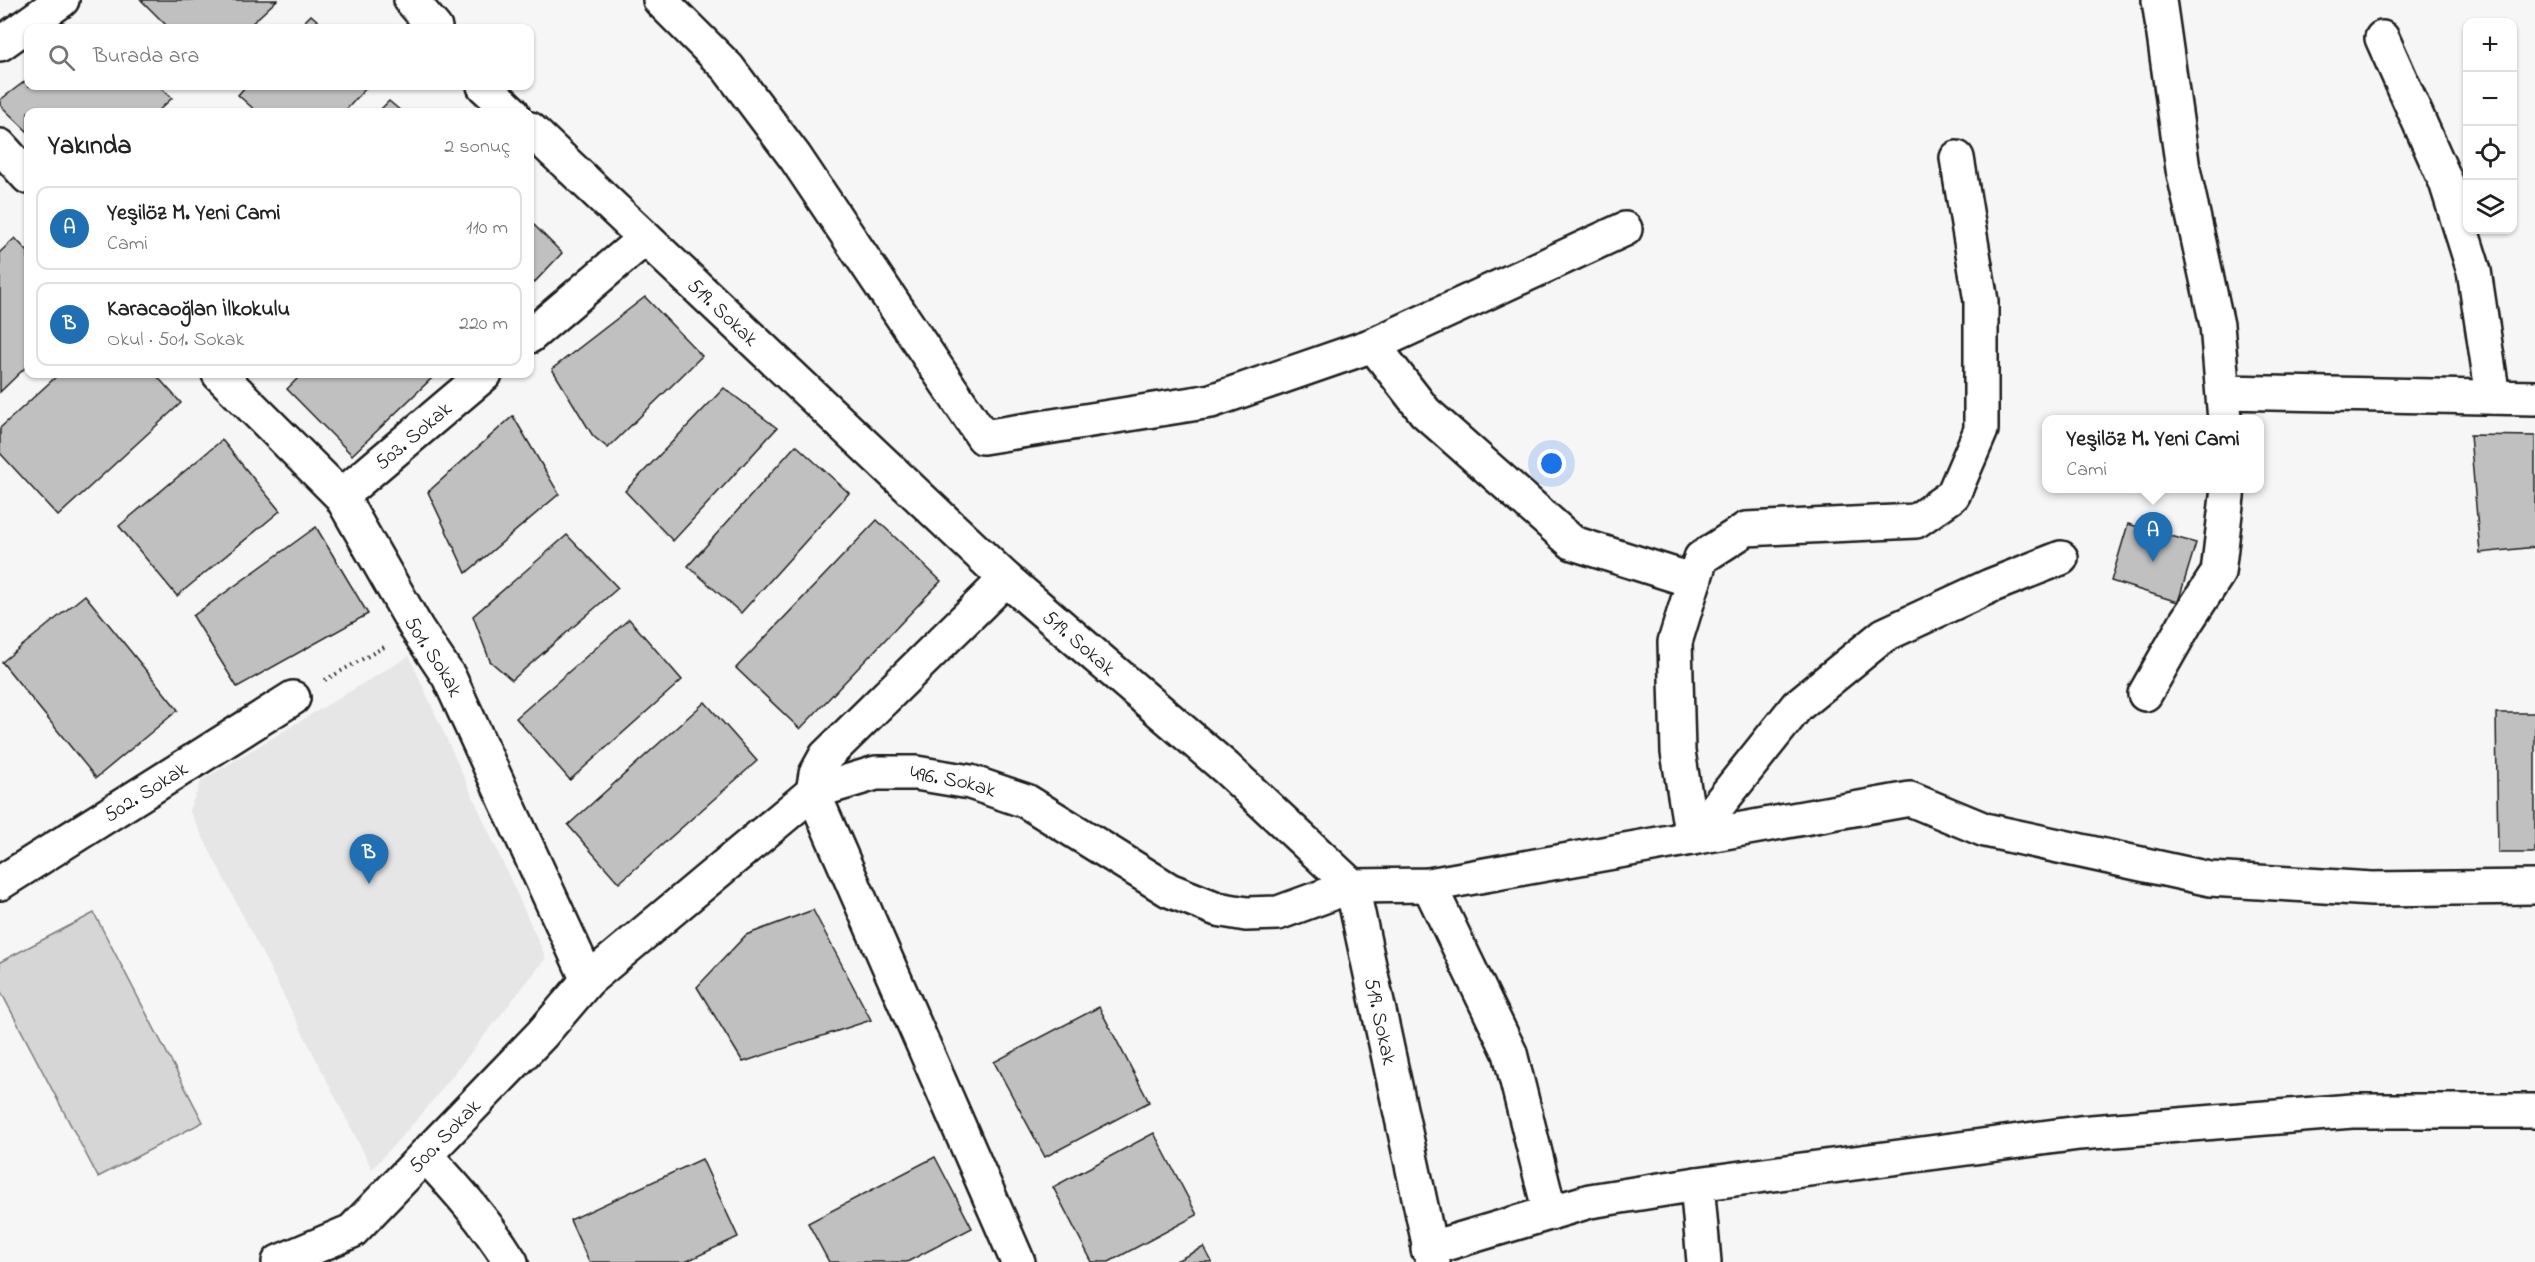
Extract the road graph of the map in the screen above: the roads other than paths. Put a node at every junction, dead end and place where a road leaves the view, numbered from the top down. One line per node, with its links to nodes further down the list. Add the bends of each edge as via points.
1 (62, 0): 5 (street)
2 (411, 0): 6 (street)
3 (660, 0): 19 (street, via 729,68 795,157 983,437 1211,401)
4 (2159, 0): 24 (street, via 2183,169 2217,325)
5 (28, 24)
6 (432, 24)
7 (24, 27): 9 (street)
8 (2382, 38): 22 (street, via 2446,182 2474,271)
9 (0, 44)
10 (488, 90): 11 (street)
11 (508, 108)
12 (534, 133): 17 (street, 519. Sokak)
13 (0, 146): 15 (street)
14 (1957, 158): 29 (street, via 1981,301 1982,430 1953,495 1916,521 1746,529 1701,558)
15 (24, 173)
16 (1625, 229): 19 (street)
17 (645, 238): 18 (street); 28 (street, 519. Sokak)
18 (534, 333)
19 (1373, 345): 29 (street, via 1425,412 1573,543)
20 (223, 378): 26 (street, 501. Sokak)
21 (480, 378): 26 (street, 503. Sokak)
22 (2493, 397): 23 (street); 24 (street)
23 (2535, 398)
24 (2224, 406)
25 (2228, 493): 30 (street, via 2218,573)
26 (341, 496): 38 (street, 501. Sokak, via 449,676)
27 (2061, 558): 33 (street, via 1884,634 1797,706)
28 (1006, 579): 32 (street, via 826,756 816,774); 36 (street, 519. Sokak, via 1226,768)
29 (1694, 581): 33 (street, via 1675,642 1678,752)
30 (2145, 694)
31 (293, 698): 34 (street, 502. Sokak)
32 (813, 792): 36 (street, 496. Sokak, via 876,773 916,773 970,782 1026,801 1169,890 1217,909 1246,914 1278,913); 38 (street, 496. Sokak); 46 (street)
33 (1692, 838): 35 (street, 496. Sokak); 37 (street, 496. Sokak, via 1910,800 1984,830 2210,879 2372,889)
34 (0, 883)
35 (1429, 885): 36 (street, 496. Sokak); 42 (street, via 1510,1053)
36 (1352, 886): 43 (street, 519. Sokak)
37 (2535, 887)
38 (588, 980): 40 (street, 500. Sokak, via 542,1034)
39 (2535, 1111): 41 (street, via 2352,1112 2079,1133)
40 (425, 1155): 44 (street, 500. Sokak, via 352,1231); 45 (street, via 475,1210)
41 (1697, 1184): 42 (street, via 1590,1201); 47 (street)
42 (1550, 1213): 43 (street)
43 (1430, 1255)
44 (279, 1262)
45 (511, 1262)
46 (1018, 1262)
47 (1704, 1262)

